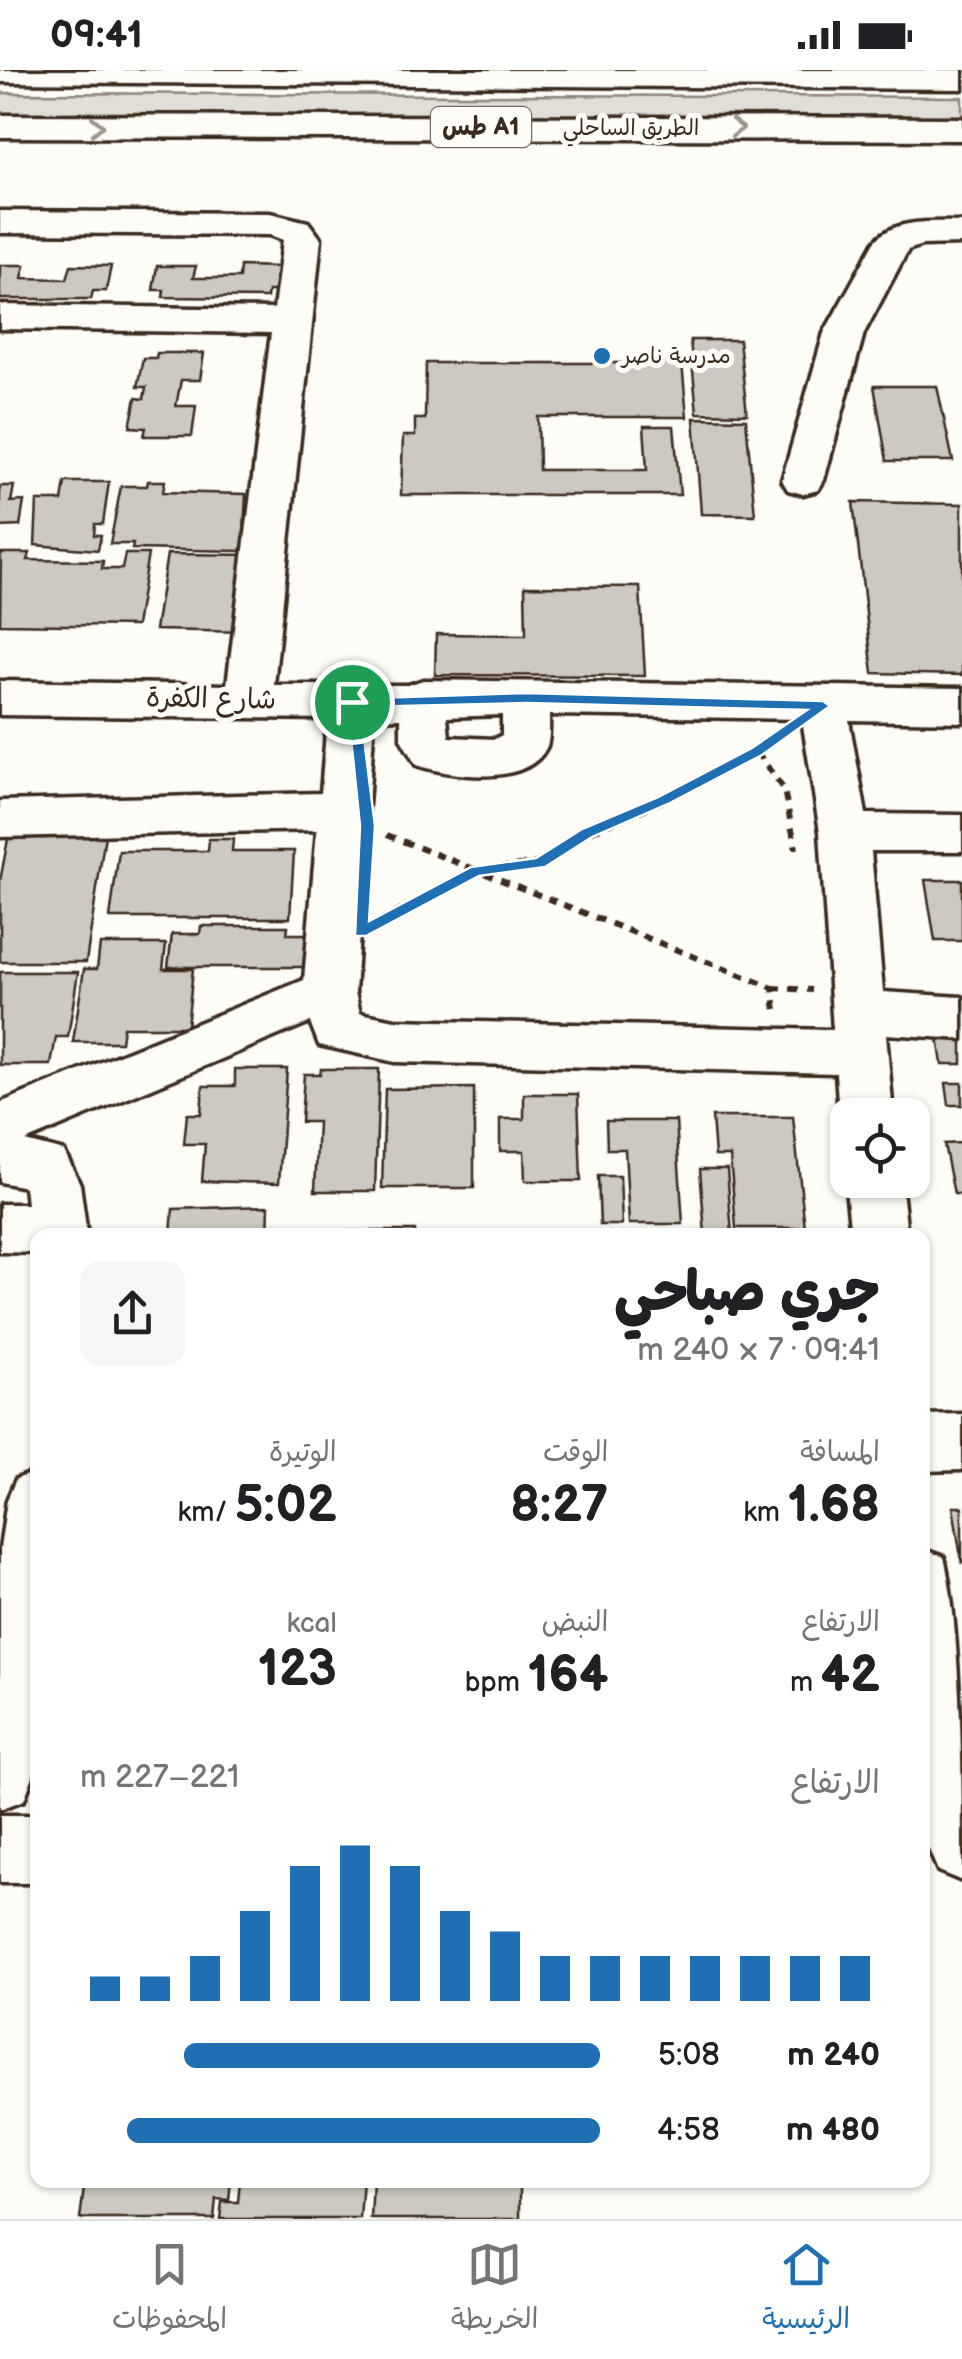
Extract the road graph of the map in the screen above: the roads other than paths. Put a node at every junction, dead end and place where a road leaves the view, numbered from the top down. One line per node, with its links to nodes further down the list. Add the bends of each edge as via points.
1 (0, 72): 2 (main road, طس A1)
2 (962, 79)
3 (0, 126): 4 (main road, الطريق الساحلي / طس A1, one-way to 4)
4 (962, 129)
5 (0, 187): 7 (main road, via 164,188 188,202)
6 (0, 222): 7 (main road)
7 (178, 223): 10 (main road, via 295,230 302,239)
8 (962, 233): 11 (main road, via 918,234 893,243 844,333)
9 (0, 317): 10 (main road)
10 (296, 321): 13 (main road)
11 (803, 480)
12 (0, 698): 13 (main road, شارع الكفرة)
13 (249, 699): 14 (main road, شارع الكفرة)
14 (352, 702): 15 (main road, شارع الكفرة, via 424,697 424,739 433,753 504,757 525,742 526,698); 18 (main road)
15 (823, 706): 16 (main road); 19 (main road)
16 (962, 706)
17 (0, 818): 18 (main road)
18 (362, 822): 21 (main road)
19 (845, 832): 20 (main road); 23 (main road)
20 (962, 832)
21 (329, 992): 23 (main road, via 338,1030 363,1037); 25 (main road)
22 (962, 1018): 23 (main road)
23 (857, 1031): 24 (main road)
24 (864, 1098)
25 (0, 1127)
26 (0, 1159): 29 (main road, via 44,1168)
27 (875, 1198): 30 (main road)
28 (0, 1228): 31 (main road)
29 (59, 1228)
30 (878, 1228)
31 (30, 1230)
32 (962, 1442): 33 (main road)
33 (930, 1443)
34 (30, 1558): 36 (main road)
35 (930, 1633): 37 (main road)
36 (0, 1776)
37 (962, 1847)
38 (0, 1849): 39 (main road)
39 (30, 1849)
40 (930, 1860): 41 (main road)
41 (962, 1861)

